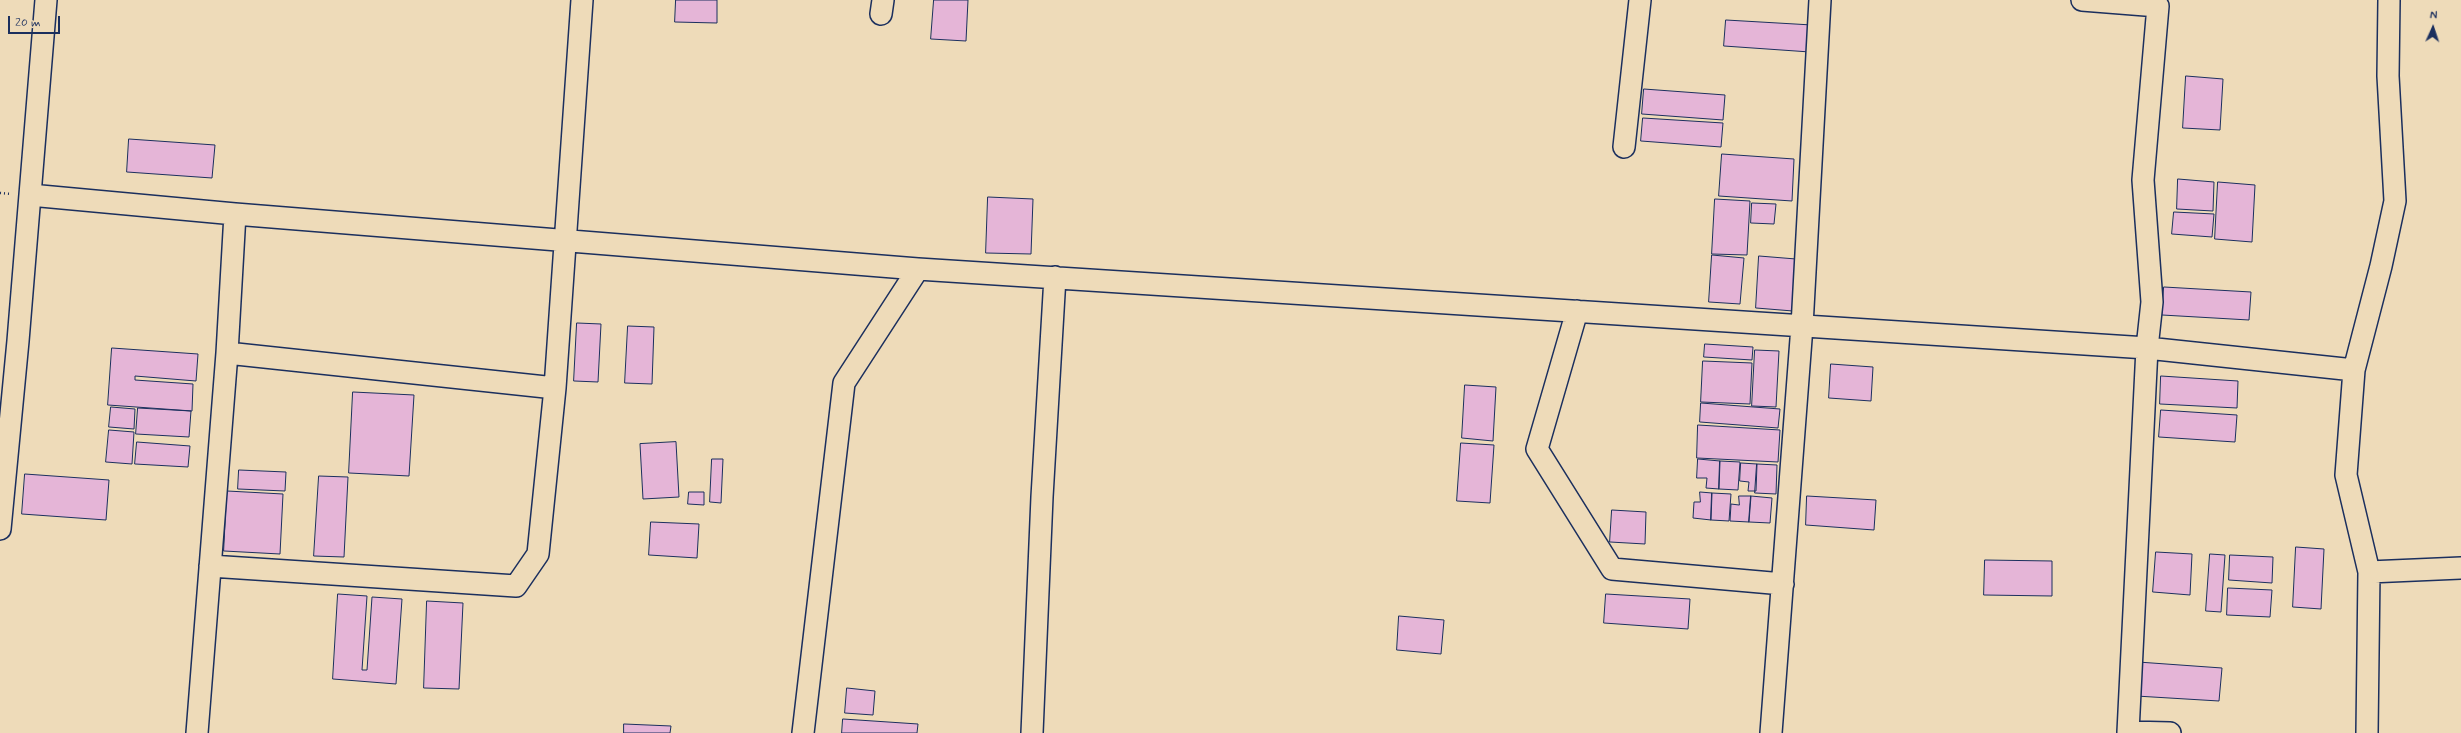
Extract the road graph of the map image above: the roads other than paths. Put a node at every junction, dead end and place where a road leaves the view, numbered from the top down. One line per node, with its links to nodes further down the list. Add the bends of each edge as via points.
1 (46, 0): 8 (street)
2 (582, 0): 10 (street)
3 (1640, 0): 7 (street)
4 (1820, 0): 14 (street)
5 (2082, 0): 15 (street, via 2158,6 2143,180 2152,302)
6 (2389, 0): 17 (street, via 2388,76 2396,202)
7 (1624, 147)
8 (30, 195): 9 (street); 19 (street)
9 (235, 214): 10 (street); 16 (street)
10 (565, 240): 11 (street); 18 (street)
11 (918, 269): 12 (street); 25 (street, via 844,383)
12 (1055, 277): 13 (street); 26 (street)
13 (1577, 311): 14 (street); 23 (street, via 1537,449 1612,569)
14 (1802, 326): 15 (street); 23 (street)
15 (2147, 348): 17 (street); 28 (street, via 2128,732)
16 (227, 353): 18 (street); 20 (street)
17 (2354, 370): 22 (street, via 2346,475)
18 (555, 388): 20 (street, via 538,554 516,586)
19 (0, 529)
20 (210, 566): 24 (street)
21 (2461, 568): 22 (street)
22 (2369, 572): 29 (street)
23 (1783, 584): 27 (street)
24 (197, 733)
25 (803, 733)
26 (1032, 733)
27 (1771, 733)
28 (2170, 733)
29 (2367, 733)

